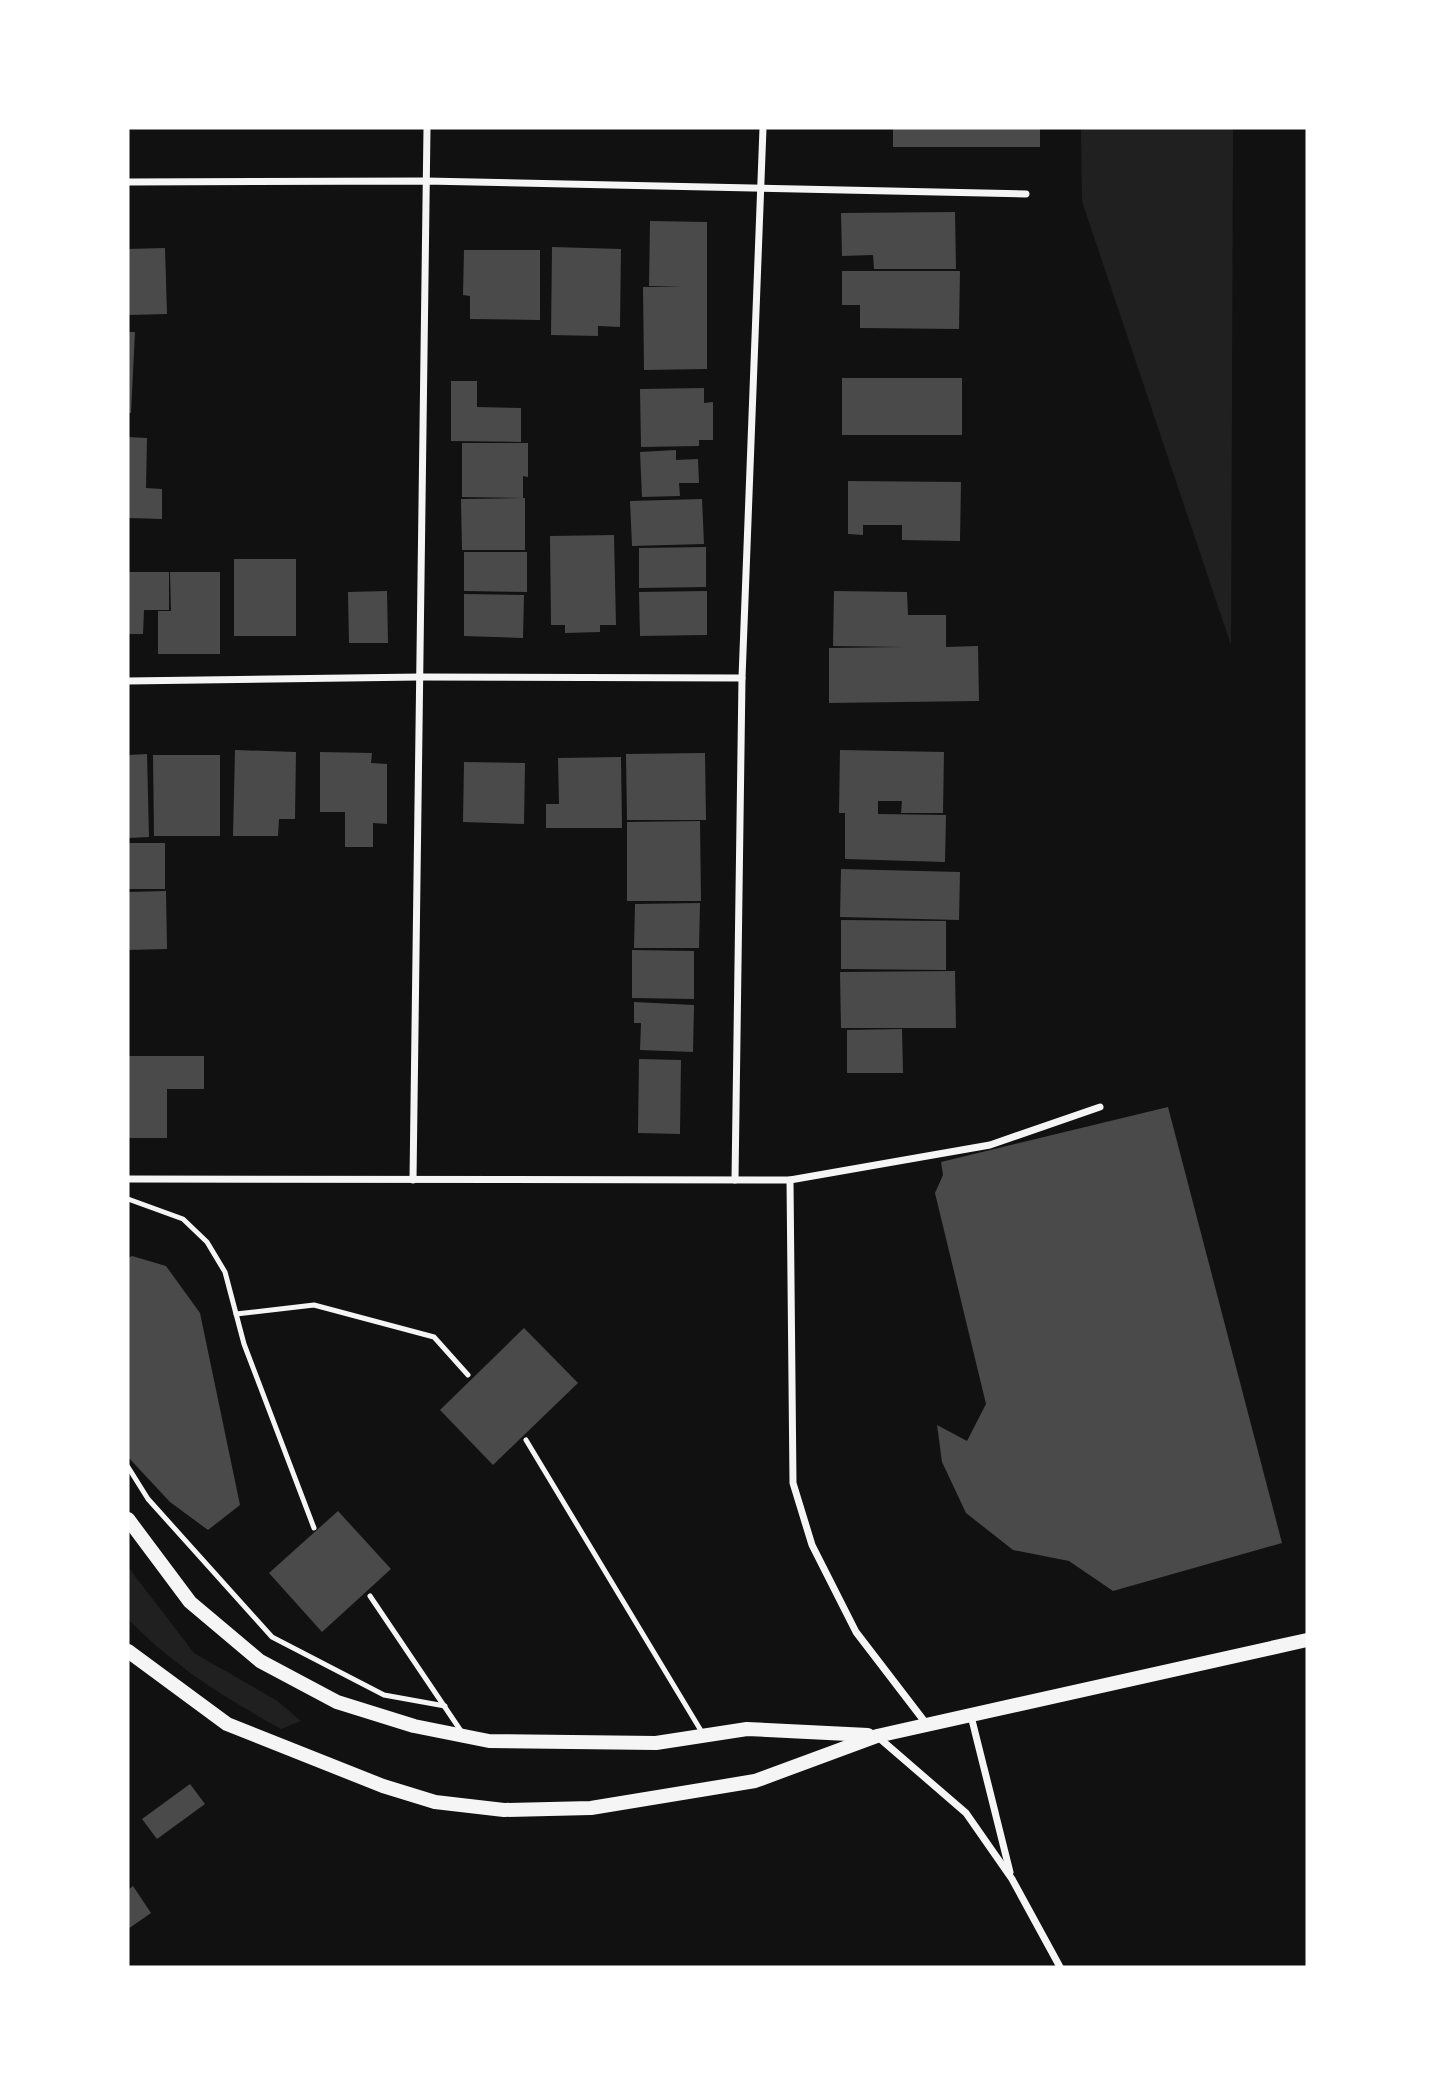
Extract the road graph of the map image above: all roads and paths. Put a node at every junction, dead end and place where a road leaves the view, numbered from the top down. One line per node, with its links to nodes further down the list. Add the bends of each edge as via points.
1 (427, 128): 3 (street)
2 (763, 128): 5 (street)
3 (426, 181): 4 (street); 5 (street); 7 (street)
4 (128, 182)
5 (761, 189): 6 (street); 8 (street)
6 (1026, 194)
7 (420, 677): 8 (street); 9 (street); 12 (street)
8 (742, 678): 13 (street)
9 (128, 681)
10 (1100, 1107): 14 (street, via 990,1145)
11 (128, 1179): 12 (street)
12 (414, 1180): 13 (street)
13 (734, 1180): 14 (street)
14 (790, 1180): 27 (street, via 793,1483 812,1545 856,1632)
15 (128, 1199): 16 (lane, via 183,1219 207,1242 225,1272)
16 (236, 1314): 17 (lane, via 314,1306 434,1337); 21 (lane)
17 (468, 1375)
18 (526, 1440): 28 (lane)
19 (128, 1467): 25 (lane, via 148,1499 272,1637 384,1695)
20 (128, 1519): 29 (main road, via 190,1602 260,1661 337,1702)
21 (314, 1528)
22 (369, 1596): 25 (lane)
23 (1307, 1640): 26 (main road)
24 (128, 1651): 30 (main road, via 227,1724 383,1786 435,1802 504,1810 591,1808 755,1781)
25 (445, 1706): 29 (lane)
26 (971, 1716): 27 (main road); 31 (street)
27 (928, 1726): 30 (main road)
28 (703, 1734): 29 (main road, via 656,1743 489,1741); 30 (main road, via 747,1729)
29 (465, 1736)
30 (877, 1736): 31 (street, via 966,1813)
31 (1012, 1879): 32 (street)
32 (1060, 1967)

